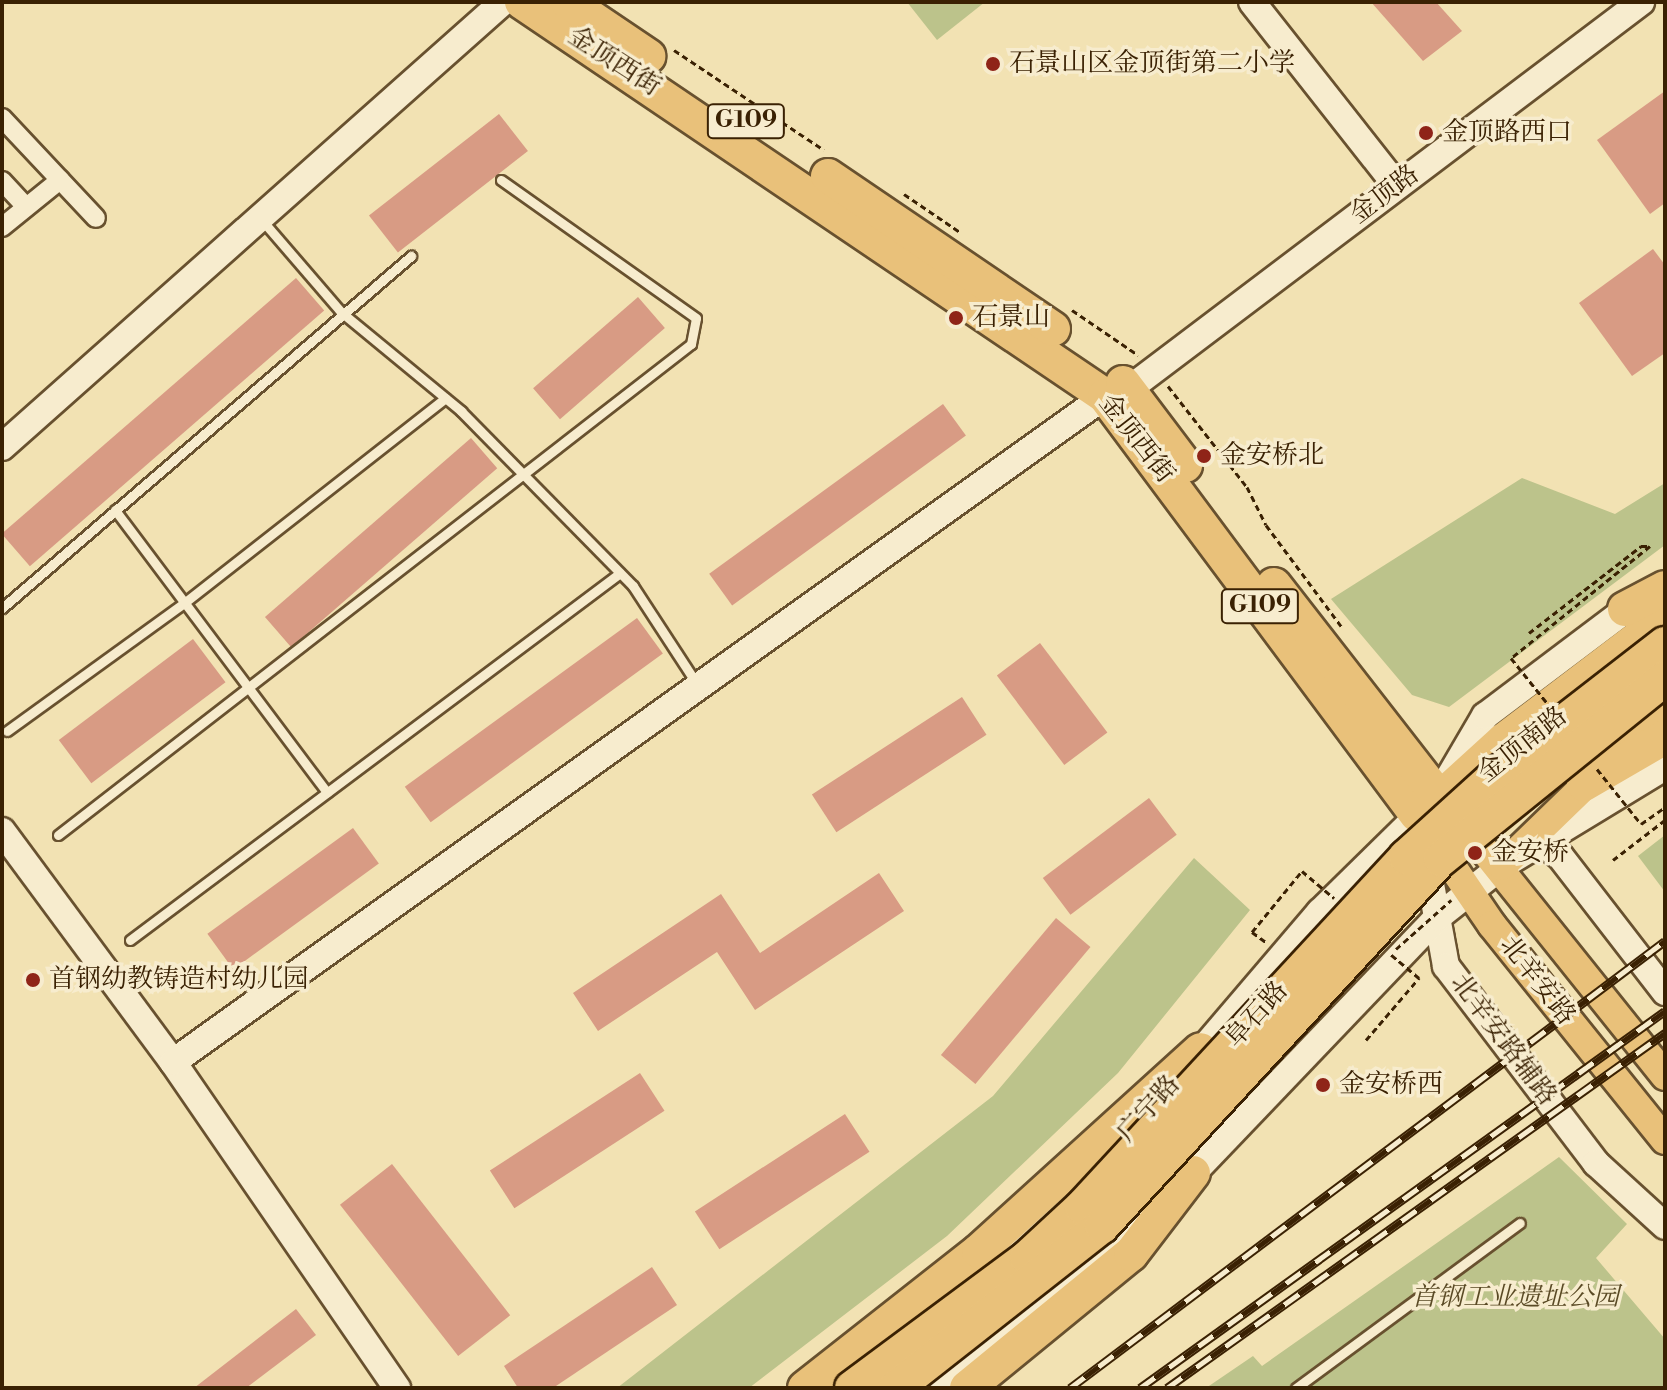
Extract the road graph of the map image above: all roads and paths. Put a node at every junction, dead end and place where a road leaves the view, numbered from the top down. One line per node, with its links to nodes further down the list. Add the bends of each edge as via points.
1 (503, 2): 13 (street)
2 (522, 2): 17 (highway, 金顶西街 / G109)
3 (568, 2): 17 (highway, 金顶西街 / G109, via 1098,360)
4 (1252, 2): 10 (street)
5 (1641, 2): 10 (street, 金顶路)
6 (2, 118): 7 (street)
7 (60, 180): 11 (street); 12 (street)
8 (501, 180): 20 (lane, via 696,318 691,344)
9 (2, 181): 11 (street)
10 (1397, 186): 17 (street, 金顶路)
11 (26, 207): 14 (street)
12 (96, 218)
13 (260, 218): 16 (lane); 19 (street)
14 (2, 227)
15 (411, 256): 16 (lane)
16 (341, 312): 18 (lane); 21 (lane)
17 (1117, 392): 30 (street, 金顶路); 39 (highway, 金顶西街 / G109)
18 (445, 398): 20 (lane); 25 (lane)
19 (2, 447)
20 (525, 476): 22 (lane); 31 (lane)
21 (115, 510): 25 (lane); 26 (lane)
22 (620, 573): 30 (lane); 38 (lane)
23 (1665, 580): 27 (street, 金顶南路)
24 (1665, 588): 27 (highway, 阜石路)
25 (184, 603): 31 (lane); 34 (lane)
26 (2, 608)
27 (1656, 623): 39 (main road, 金顶南路, via 1468,789); 39 (street, 金顶南路, via 1485,716); 63 (highway, 阜石路, bridge, via 1406,857 1082,1207 1027,1258)
28 (1529, 633): 32 (path, bridge, via 1641,546 1650,546 1511,658)
29 (1665, 678): 64 (highway, 阜石路, bridge, via 1441,859 1102,1226)
30 (699, 687): 54 (street, 金顶路)
31 (249, 688): 38 (lane); 43 (lane)
32 (1551, 708)
33 (1665, 708): 37 (main road)
34 (7, 731)
35 (1665, 737): 37 (highway)
36 (1665, 767): 44 (street)
37 (1590, 776): 40 (path, bridge, via 1641,824); 44 (main road)
38 (327, 792): 50 (lane)
39 (1428, 805): 46 (main road, 北辛安路); 48 (main road, 北辛安路); 48 (street, 北辛安路辅路); 53 (street, 广宁路, via 1320,912)
40 (1665, 807)
41 (1665, 820): 45 (path)
42 (2, 831): 54 (street)
43 (58, 835)
44 (1541, 839): 46 (main road); 51 (street)
45 (1613, 860)
46 (1502, 866): 48 (street); 55 (main road, 北辛安路)
47 (1340, 902): 49 (path, bridge, via 1302,871)
48 (1453, 903): 52 (path, bridge, via 1390,954 1419,978); 56 (main road, 北辛安路); 57 (street); 59 (street, 北辛安路辅路, via 1446,966 1596,1163)
49 (1252, 932)
50 (130, 940)
51 (1665, 992)
52 (1366, 1040)
53 (1201, 1050): 61 (highway, via 979,1251); 62 (street, 广宁路, via 1145,1117 1003,1254)
54 (173, 1062): 60 (street)
55 (1665, 1076)
56 (1665, 1140)
57 (1193, 1173): 65 (street, via 1071,1280); 66 (highway, via 1131,1254)
58 (1520, 1223): 67 (lane)
59 (1665, 1226)
60 (397, 1388)
61 (805, 1388)
62 (828, 1388)
63 (852, 1388)
64 (896, 1388)
65 (927, 1388)
66 (967, 1388)
67 (1296, 1388)

